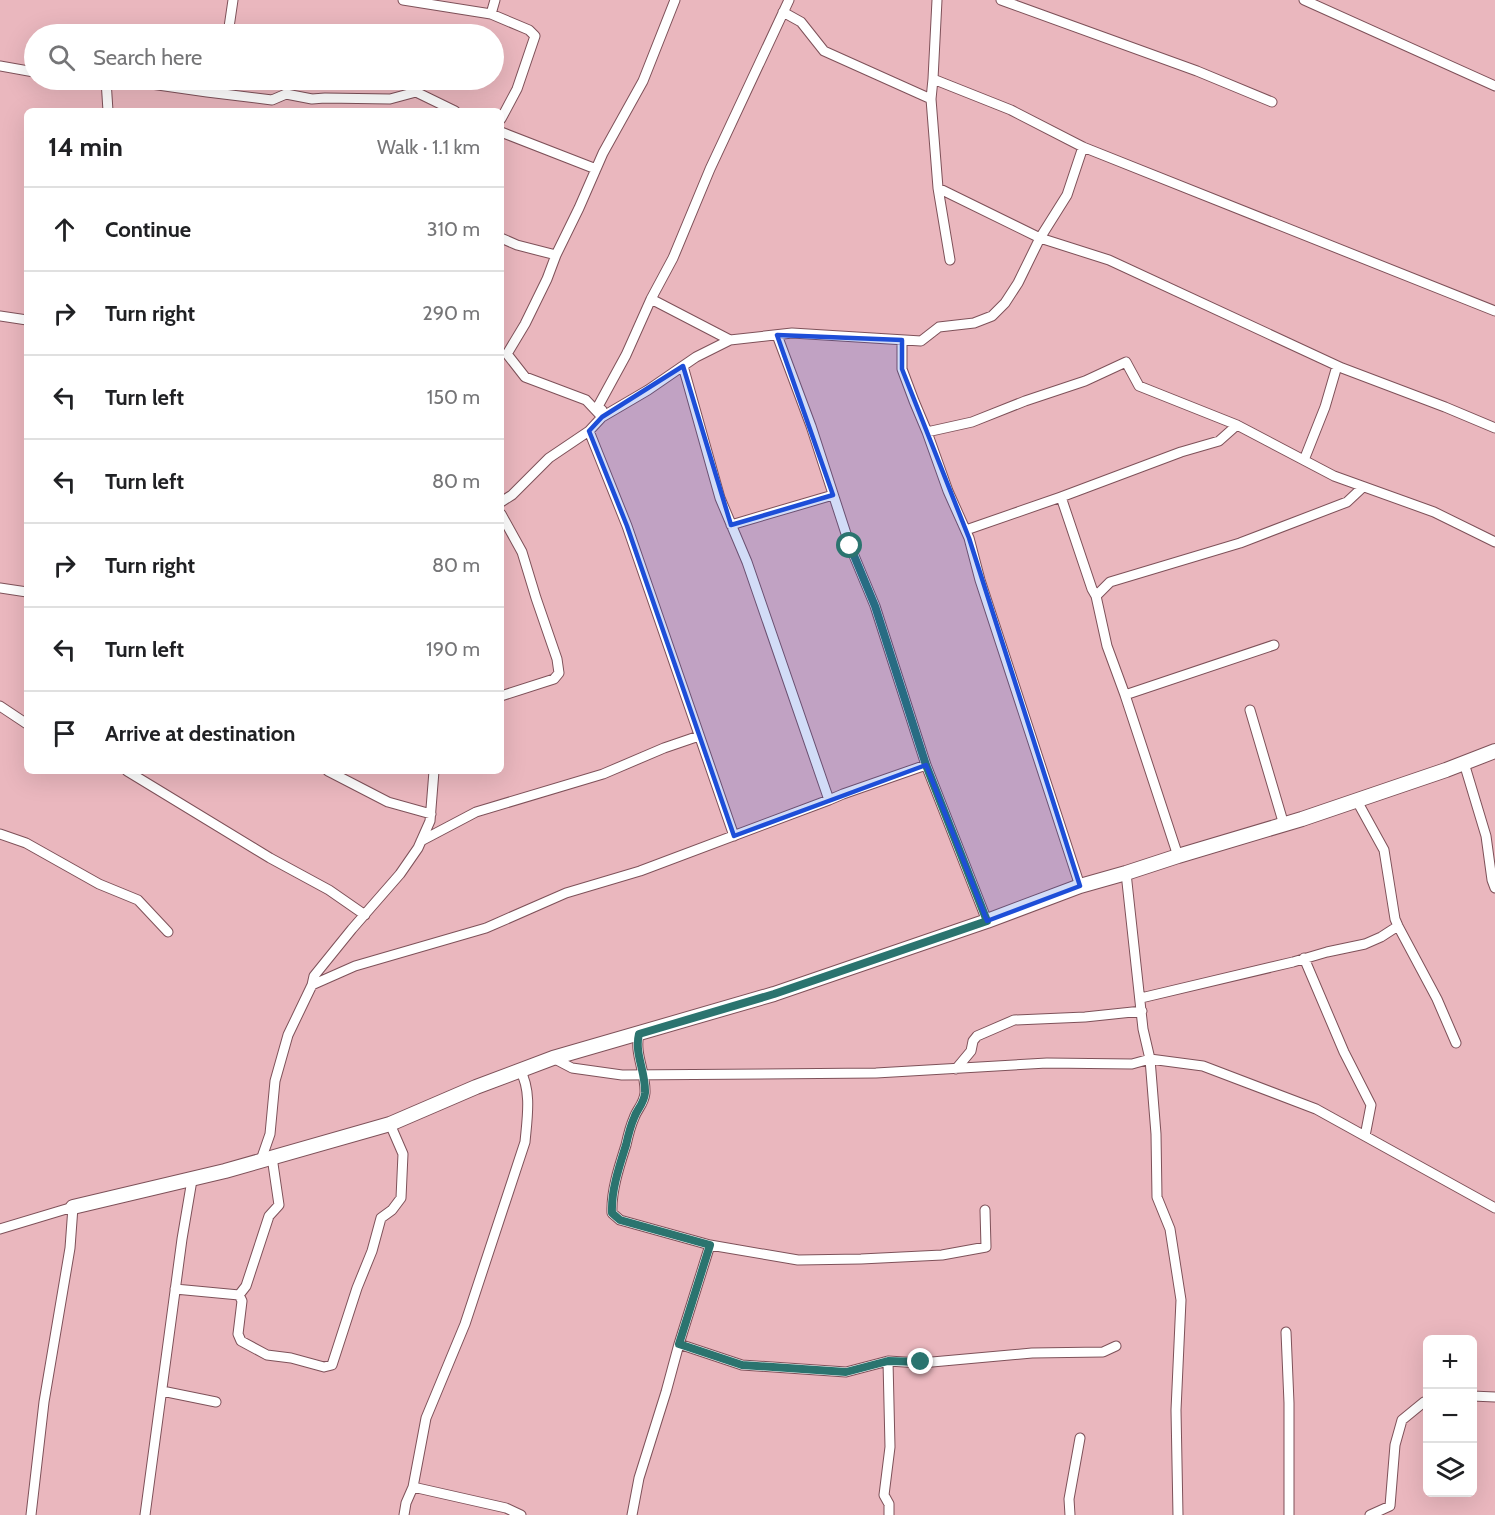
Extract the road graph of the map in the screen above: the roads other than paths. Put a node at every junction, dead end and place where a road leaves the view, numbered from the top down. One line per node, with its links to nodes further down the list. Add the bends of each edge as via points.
1 (233, 0): 11 (street)
2 (403, 0): 10 (street)
3 (495, 0): 10 (street)
4 (675, 0): 27 (street, via 643,81)
5 (789, 0): 9 (street)
6 (937, 0): 14 (street)
7 (1001, 0): 21 (street)
8 (1304, 0): 15 (street)
9 (783, 12): 20 (street, via 801,22 824,51); 33 (street)
10 (490, 14): 24 (street, via 535,36 517,89)
11 (229, 24)
12 (0, 66): 13 (street)
13 (24, 70)
14 (933, 79): 20 (street); 26 (street, via 1011,110)
15 (1495, 86)
16 (107, 90): 22 (street)
17 (193, 90): 19 (street)
18 (210, 90): 19 (street)
19 (207, 92): 23 (street, via 272,99 286,94 312,99 390,99 416,92)
20 (931, 99): 28 (street)
21 (1272, 102)
22 (108, 108)
23 (449, 108)
24 (504, 113)
25 (504, 133): 27 (street)
26 (1083, 147): 29 (street, via 1067,195); 34 (street)
27 (596, 169): 31 (street)
28 (938, 188): 29 (street); 32 (street)
29 (1040, 238): 39 (street, via 1018,284 992,316 974,323 939,327 921,341); 42 (street, via 1109,260)
30 (504, 239): 31 (street)
31 (556, 255): 40 (street, via 525,324)
32 (950, 260)
33 (651, 299): 38 (street); 43 (street)
34 (1495, 311)
35 (0, 316): 36 (street)
36 (24, 320)
37 (777, 335): 38 (street); 39 (street); 50 (street)
38 (730, 340): 41 (street)
39 (902, 340): 47 (street, via 902,369)
40 (504, 353): 43 (street, via 525,377 586,400)
41 (683, 366): 43 (street, via 614,410); 54 (street)
42 (1337, 366): 45 (street); 48 (street)
43 (599, 413): 46 (street)
44 (1237, 424): 47 (street, via 1139,386 1126,362 972,422); 48 (street); 51 (street, via 1219,441)
45 (1495, 428)
46 (589, 431): 52 (street, via 549,458); 66 (street, via 627,526)
47 (927, 432): 55 (street)
48 (1304, 459): 49 (street)
49 (1363, 487): 56 (street, via 1434,512); 59 (street, via 1347,502 1240,543 1110,582)
50 (833, 495): 54 (street); 69 (street, via 875,606)
51 (1061, 497): 55 (street); 59 (street)
52 (504, 500)
53 (504, 519): 61 (street, via 522,552 559,673 554,679)
54 (731, 525): 73 (street)
55 (966, 530): 82 (street)
56 (1495, 542)
57 (0, 588): 58 (street)
58 (24, 592)
59 (1096, 596): 62 (street, via 1107,646)
60 (1274, 645): 62 (street)
61 (504, 695)
62 (1125, 695): 80 (street)
63 (0, 706): 65 (street)
64 (1250, 710): 76 (street)
65 (24, 721)
66 (699, 736): 78 (street); 79 (street, via 603,774 476,812)
67 (1495, 751): 68 (street)
68 (1464, 763): 74 (street); 83 (street, via 1486,836)
69 (926, 765): 73 (street); 85 (street)
70 (132, 774): 84 (street)
71 (334, 774): 75 (street, via 388,802)
72 (434, 774): 75 (street)
73 (829, 800): 78 (street)
74 (1357, 801): 76 (street); 86 (street, via 1384,850)
75 (431, 814): 79 (street)
76 (1284, 825): 80 (street)
77 (0, 834): 87 (street, via 26,843 99,884 138,900)
78 (734, 836): 89 (street, via 566,893 486,928 355,966)
79 (422, 841): 84 (street)
80 (1178, 856): 81 (street)
81 (1126, 873): 82 (street); 90 (street)
82 (1080, 886): 85 (street)
83 (1495, 888)
84 (365, 915): 89 (street, via 314,976)
85 (987, 921): 92 (street, via 774,994)
86 (1398, 926): 88 (street, via 1365,944); 93 (street, via 1437,999)
87 (168, 932)
88 (1304, 958): 90 (street); 100 (street, via 1371,1105)
89 (312, 986): 101 (street, via 288,1035 275,1081)
90 (1141, 998): 91 (street)
91 (1142, 1011): 95 (street); 96 (street, via 1014,1020 976,1036 971,1051)
92 (639, 1034): 94 (street); 98 (street)
93 (1455, 1043)
94 (553, 1058): 97 (street); 98 (street, via 572,1068)
95 (1150, 1059): 96 (street, via 1132,1064 1047,1063); 100 (street, via 1203,1066 1316,1109); 128 (street, via 1157,1197 1170,1229 1181,1300 1176,1410)
96 (956, 1069): 98 (street)
97 (520, 1070): 99 (street); 120 (street, via 526,1081 525,1142 465,1324 426,1418)
98 (643, 1075): 107 (street, via 643,1104 634,1117 619,1169 612,1213 620,1220)
99 (390, 1124): 101 (street); 109 (street, via 403,1154 401,1198 381,1218 332,1365 324,1367 267,1355 241,1341)
100 (1365, 1136): 104 (street)
101 (266, 1159): 102 (street); 109 (street, via 279,1205 269,1216 246,1286)
102 (192, 1180): 103 (street); 108 (street)
103 (73, 1207): 106 (street); 121 (street)
104 (1495, 1208)
105 (985, 1210): 107 (street, via 986,1247 942,1255 798,1260)
106 (0, 1229)
107 (710, 1245): 111 (street)
108 (175, 1290): 109 (street); 114 (street)
109 (239, 1295)
110 (1286, 1332): 129 (street)
111 (679, 1344): 113 (street, via 742,1365 846,1372); 125 (street, via 639,1478)
112 (1116, 1346): 113 (street, via 1103,1352)
113 (888, 1361): 126 (street, via 890,1447 884,1496)
114 (162, 1391): 117 (street); 122 (street)
115 (1477, 1396): 116 (street)
116 (1495, 1397)
117 (216, 1402)
118 (1423, 1403): 130 (street, via 1402,1420 1395,1445 1390,1506)
119 (1080, 1438): 127 (street, via 1069,1498)
120 (413, 1487): 123 (street); 124 (street)
121 (31, 1515)
122 (145, 1515)
123 (404, 1515)
124 (522, 1515)
125 (632, 1515)
126 (889, 1515)
127 (1070, 1515)
128 (1178, 1515)
129 (1289, 1515)
130 (1370, 1515)

